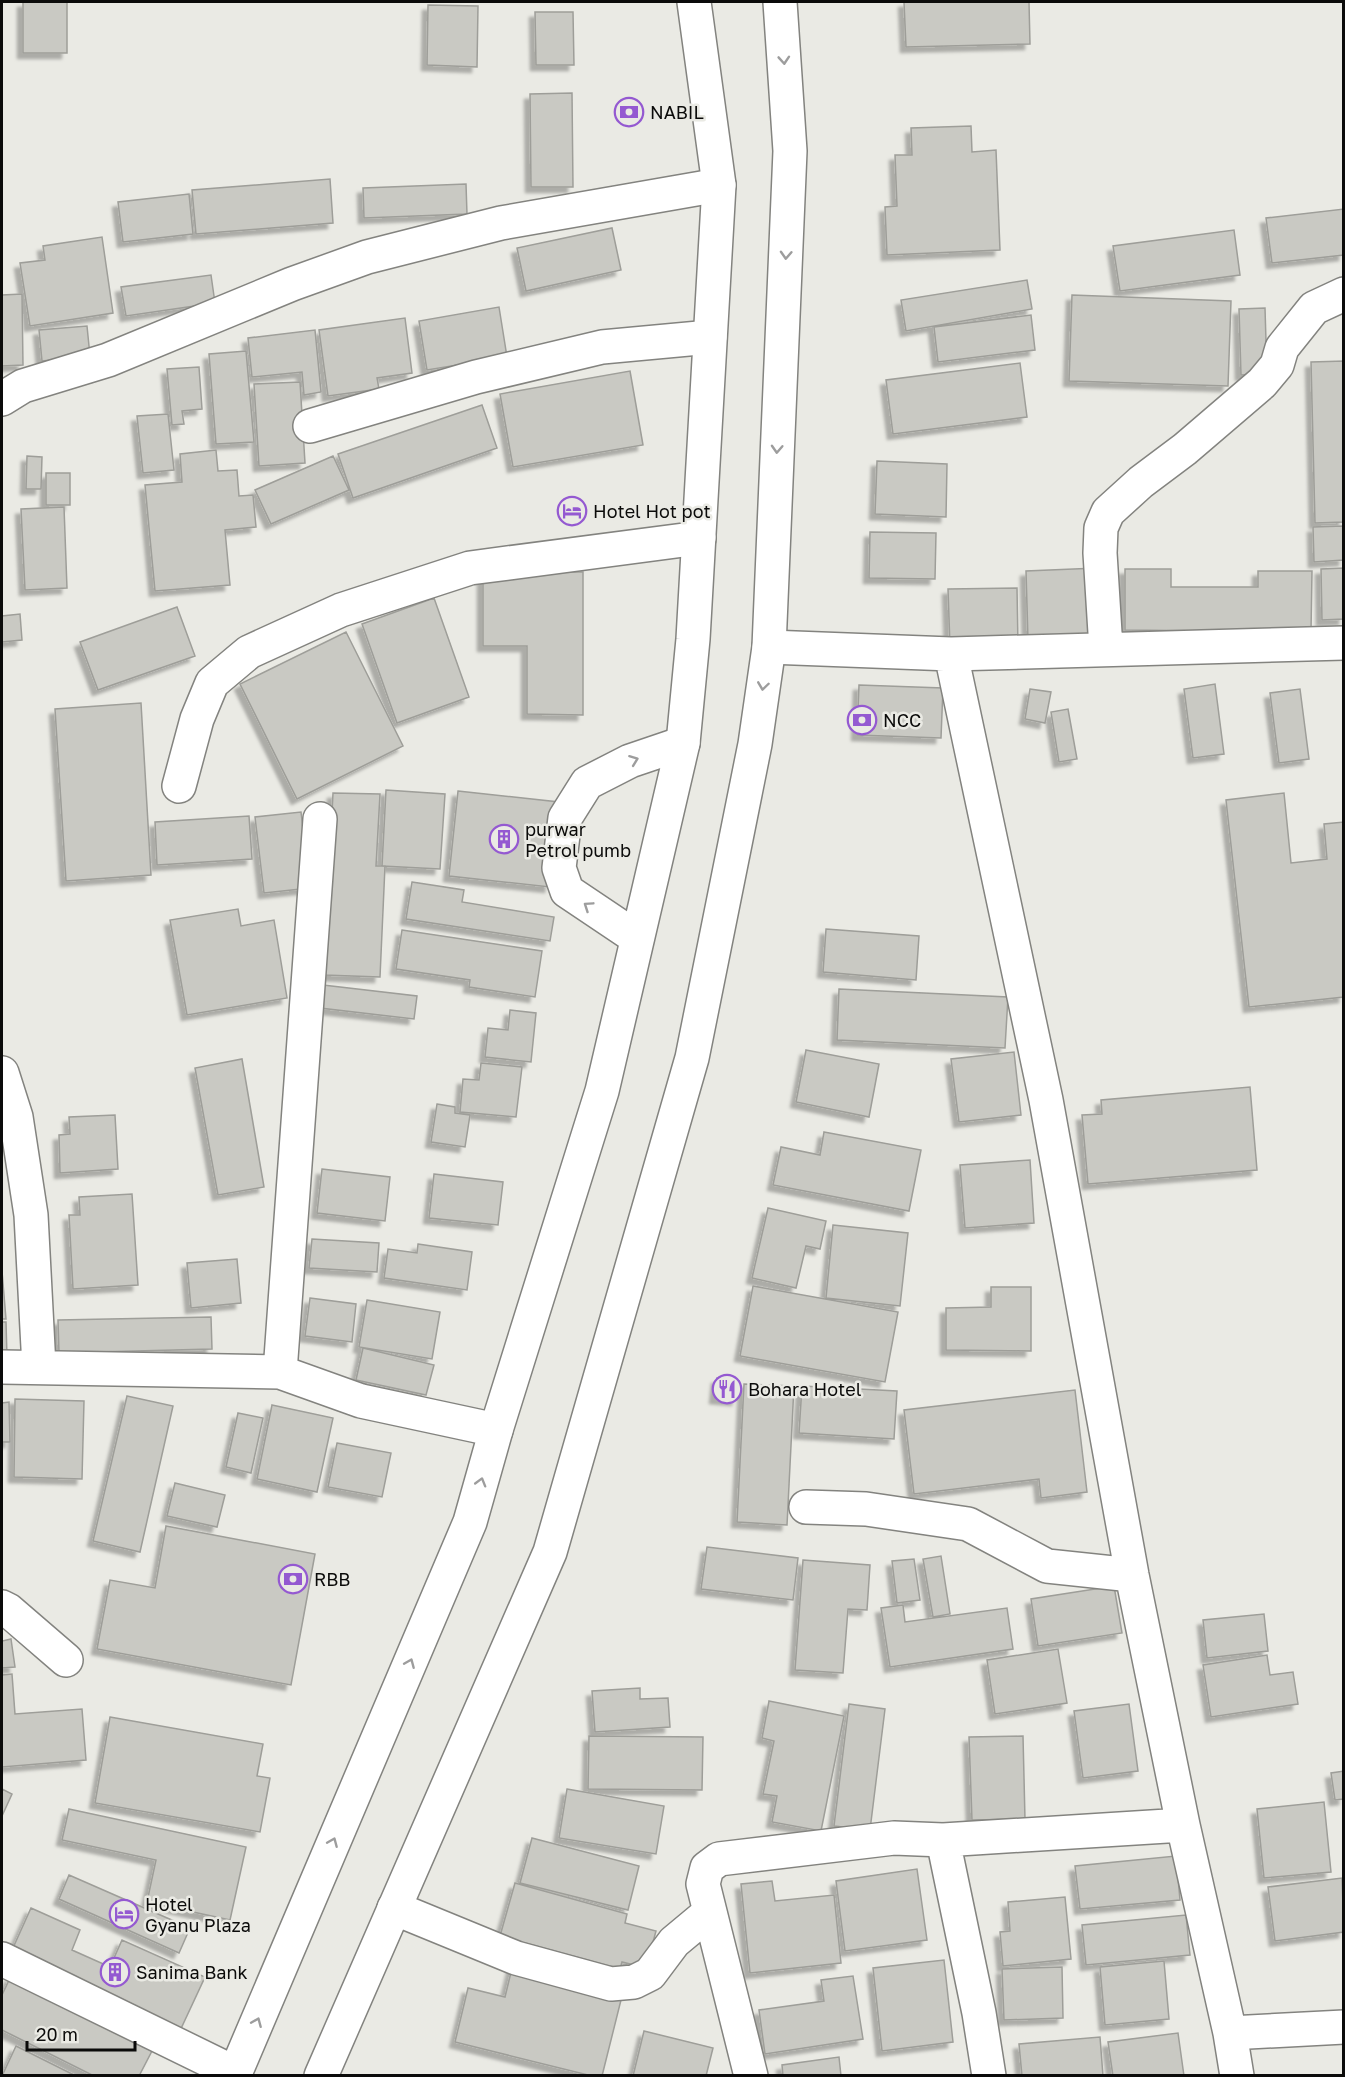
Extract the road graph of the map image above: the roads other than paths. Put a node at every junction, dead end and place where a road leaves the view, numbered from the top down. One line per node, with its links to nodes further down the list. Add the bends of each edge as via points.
1 (694, 2): 3 (main road)
2 (780, 2): 10 (main road, one-way to 10, via 790,151)
3 (718, 185): 5 (main road); 6 (main road, via 501,223 367,257 108,360 23,386)
4 (1344, 294): 11 (main road, via 1314,308 1282,348 1277,365 1262,383 1108,512 1101,528 1100,553)
5 (710, 337): 7 (main road, via 602,347 476,377); 8 (main road)
6 (2, 399)
7 (310, 426)
8 (699, 538): 13 (main road); 14 (main road, via 470,568 341,610 249,652 212,683 196,719)
9 (1344, 643): 11 (main road)
10 (769, 647): 12 (main road); 28 (main road, one-way to 28, via 754,744 692,1058 550,1551)
11 (1106, 649): 12 (main road)
12 (951, 654): 23 (main road, via 1046,1100)
13 (683, 743): 16 (main road); 16 (main road, one-way to 13, via 567,891 559,868 565,818 586,783 630,761)
14 (179, 786)
15 (320, 819): 20 (main road)
16 (637, 938): 21 (main road, via 602,1091)
17 (2, 1073): 19 (main road, via 16,1117 32,1215)
18 (2, 1367): 19 (main road)
19 (39, 1367): 20 (main road)
20 (280, 1372): 21 (main road, via 361,1401)
21 (496, 1430): 34 (main road, one-way to 21, via 470,1522)
22 (806, 1507): 23 (main road, via 866,1509 968,1524 1047,1566)
23 (1131, 1575): 26 (main road)
24 (2, 1606): 25 (main road)
25 (66, 1660)
26 (1183, 1825): 27 (main road); 32 (main road)
27 (943, 1840): 29 (main road, via 894,1838 719,1858 706,1868 703,1884); 37 (main road)
28 (394, 1908): 29 (main road, via 516,1958 611,1984 634,1982 650,1974 674,1941); 35 (main road)
29 (710, 1912): 33 (main road)
30 (2, 1959): 34 (main road)
31 (1344, 2027): 32 (main road)
32 (1230, 2033): 38 (main road)
33 (747, 2061): 36 (main road)
34 (234, 2074)
35 (321, 2076)
36 (725, 2076)
37 (989, 2076)
38 (1237, 2076)

